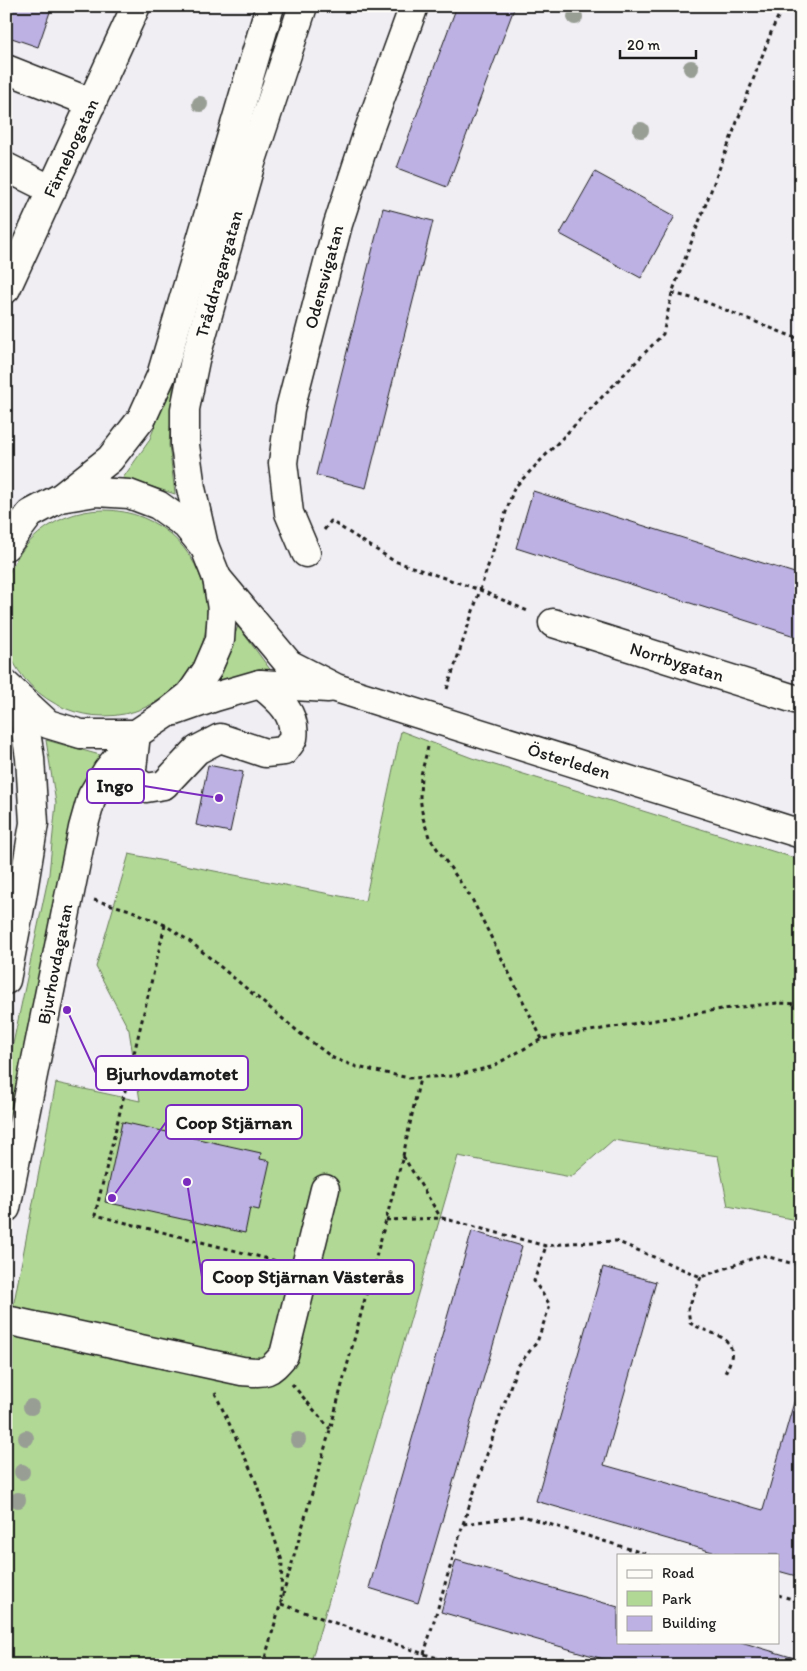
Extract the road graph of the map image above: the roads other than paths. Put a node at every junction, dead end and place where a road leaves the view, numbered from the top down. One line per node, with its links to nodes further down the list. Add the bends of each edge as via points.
1 (136, 6): 6 (main road, Färnebogatan)
2 (270, 6): 10 (main road, Tråddragargatan, via 160,376 142,418 110,459)
3 (303, 6): 13 (main road, Tråddragargatan, via 250,166 195,360 185,409 185,445 190,480)
4 (414, 6): 14 (main road, Odensvigatan, via 338,224 290,409 283,463 289,513)
5 (6, 69): 6 (main road)
6 (92, 103): 8 (main road, Färnebogatan)
7 (6, 167): 8 (main road)
8 (52, 190): 9 (main road, Färnebogatan)
9 (6, 289)
10 (60, 498): 11 (main road); 13 (main road, via 96,492 129,494 158,505 186,526)
11 (18, 517): 12 (main road)
12 (6, 546)
13 (205, 548): 15 (main road)
14 (306, 553)
15 (216, 578): 18 (main road, Österleden, via 289,664); 21 (main road, via 222,609 220,640 207,670 190,695)
16 (553, 623): 20 (main road, Norrbygatan)
17 (260, 684): 18 (main road, Österleden); 21 (main road, Österleden); 22 (main road, via 281,701 291,718 293,739 284,751 264,753 220,738 197,750 164,785 146,788 131,778)
18 (336, 688): 23 (main road, Österleden)
19 (13, 692): 22 (main road, via 48,724 80,734); 24 (main road, via 30,758 34,823)
20 (801, 701)
21 (166, 714): 22 (main road, Bjurhovdagatan)
22 (136, 734): 26 (main road, Bjurhovdagatan, via 92,796 83,828)
23 (801, 834)
24 (6, 980)
25 (325, 1189): 27 (main road, via 284,1355 264,1373)
26 (6, 1208)
27 (6, 1320)

